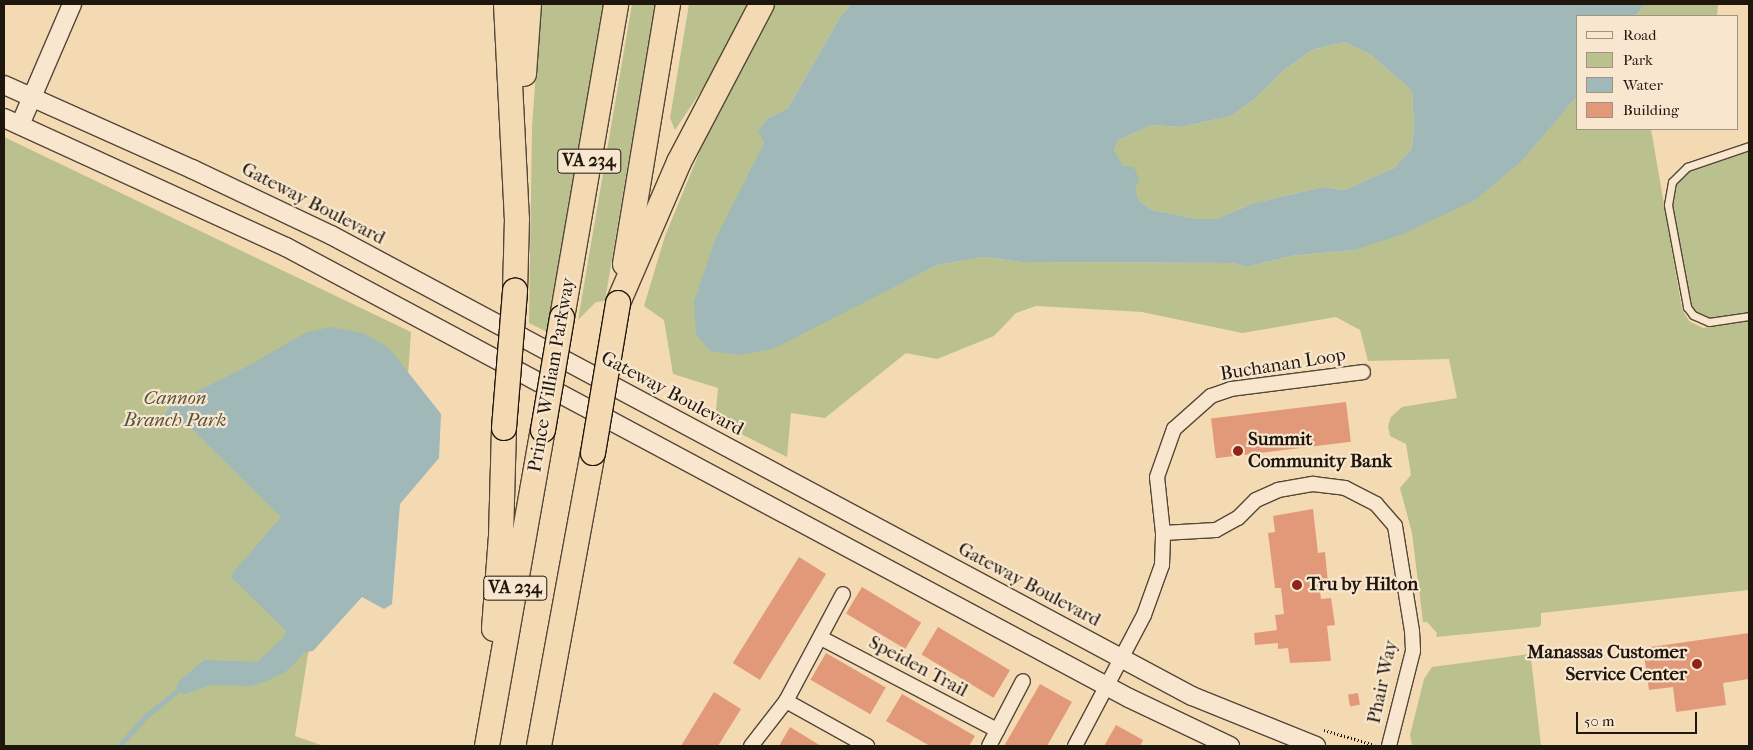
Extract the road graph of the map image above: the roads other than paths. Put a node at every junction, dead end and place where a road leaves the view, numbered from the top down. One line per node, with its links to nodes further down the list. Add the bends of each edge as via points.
1 (72, 4): 8 (street)
2 (506, 4): 11 (highway)
3 (529, 4): 11 (highway)
4 (616, 4): 23 (highway, Prince William Parkway / VA 234, bridge)
5 (668, 4): 12 (highway, VA 234)
6 (762, 4): 12 (highway, via 679,162)
7 (4, 86): 8 (street, Gateway Boulevard)
8 (32, 97): 9 (street); 18 (street, Gateway Boulevard, via 330,235)
9 (12, 122): 20 (street, via 286,246)
10 (1749, 146): 13 (lane, via 1687,167 1672,182 1668,205 1687,306 1693,315 1709,322)
11 (518, 219): 23 (highway, bridge, via 504,428 502,536)
12 (618, 303): 24 (highway, VA 234, bridge)
13 (1749, 316)
14 (1363, 372): 15 (street, Buchanan Loop, via 1231,389 1211,396 1194,408 1174,429 1157,476)
15 (1163, 533): 18 (street, Buchanan Loop, via 1162,565 1156,587); 31 (street, Phair Way, via 1216,530 1238,518 1256,500 1278,490 1313,484 1345,488 1376,504 1395,526 1412,631 1413,651)
16 (843, 594): 17 (street)
17 (821, 638): 21 (street); 22 (street, Speiden Trail)
18 (1121, 658): 20 (street, Buchanan Loop); 30 (street, Gateway Boulevard, via 1192,696)
19 (1022, 681): 22 (street)
20 (1107, 686): 28 (street, Buchanan Loop); 29 (street)
21 (786, 701): 25 (street); 26 (street)
22 (997, 730): 27 (street)
23 (486, 746)
24 (539, 746)
25 (750, 746)
26 (867, 746)
27 (989, 746)
28 (1075, 746)
29 (1230, 746)
30 (1316, 746)
31 (1389, 746)

